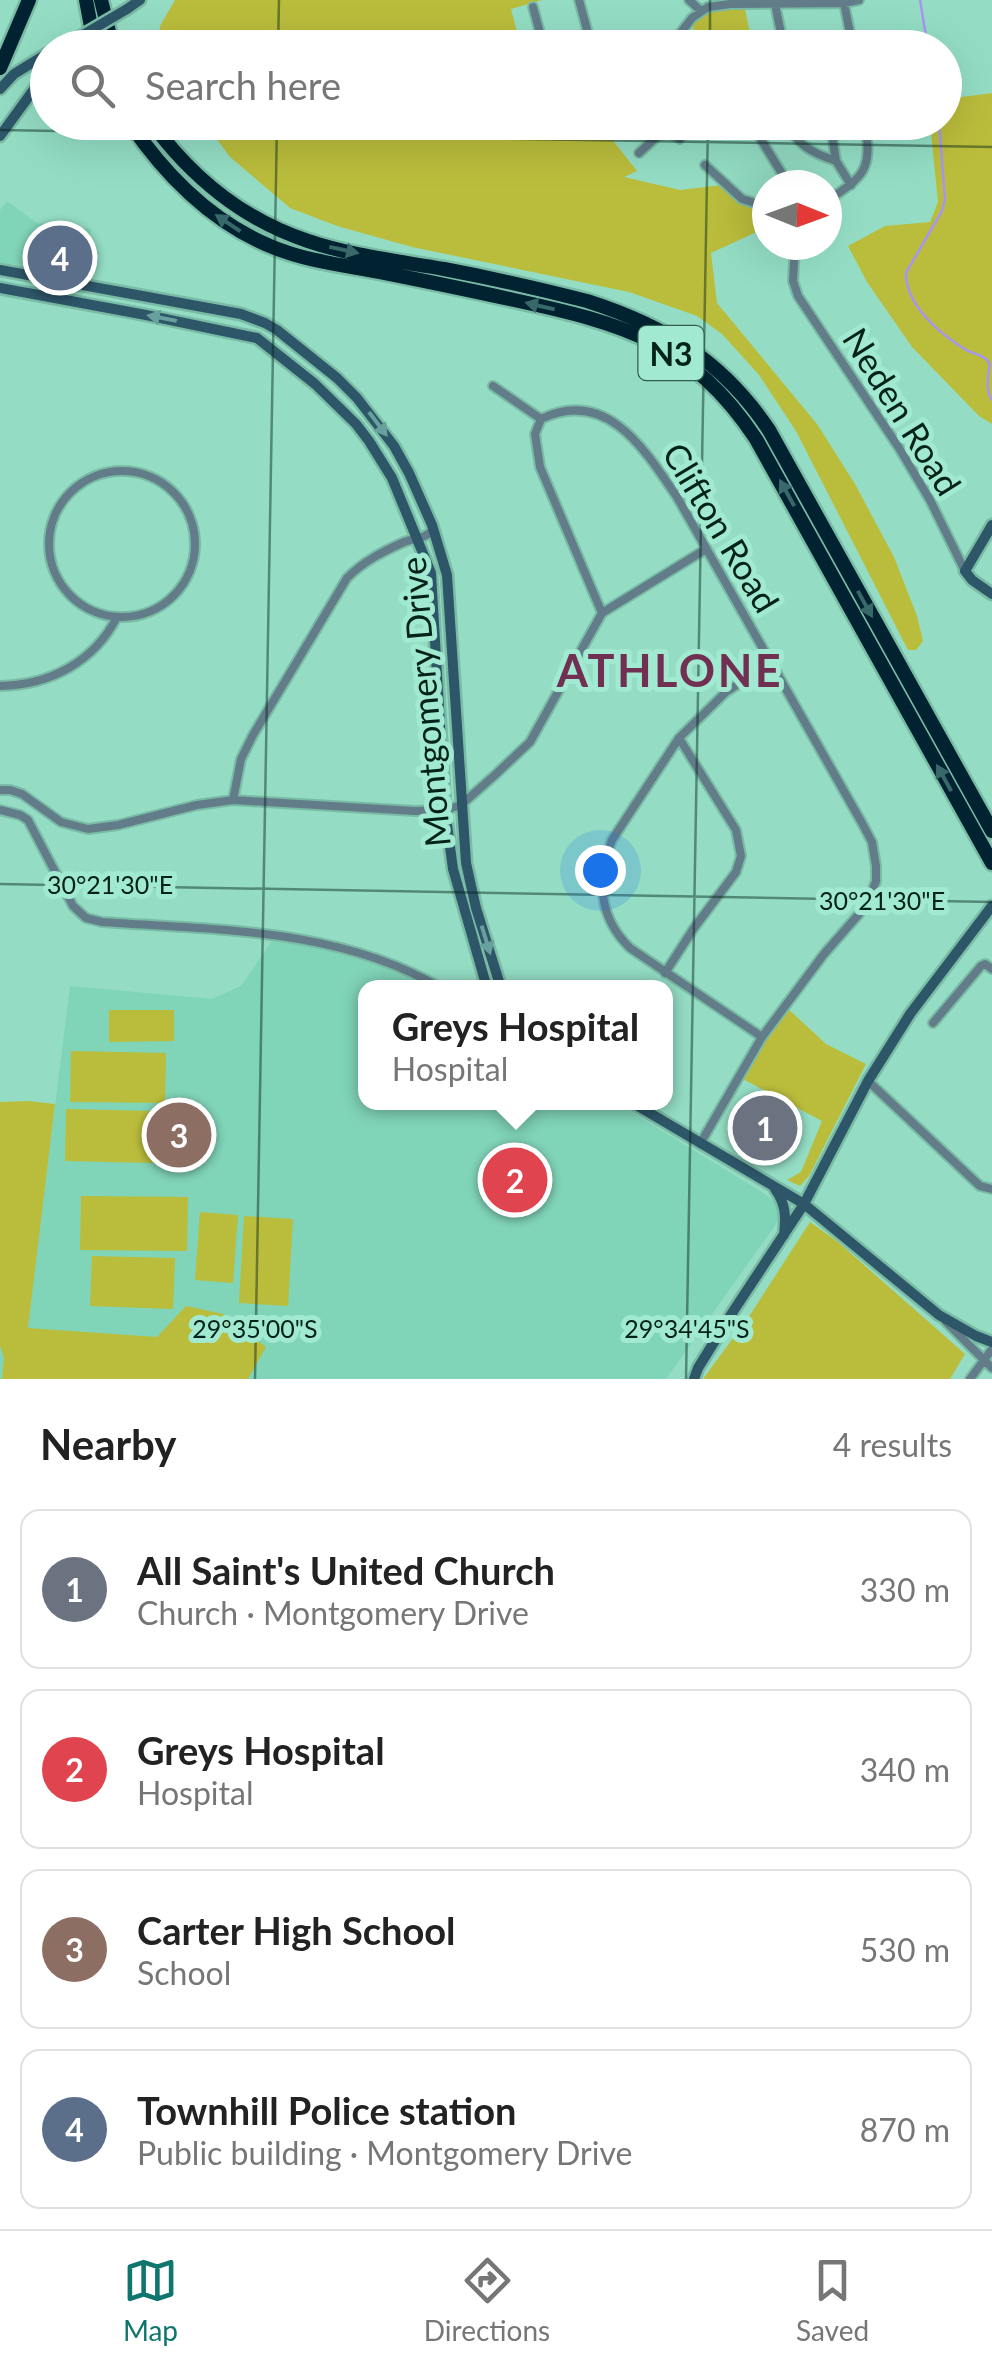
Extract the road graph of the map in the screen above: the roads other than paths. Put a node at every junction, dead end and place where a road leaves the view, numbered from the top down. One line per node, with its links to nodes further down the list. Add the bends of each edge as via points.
1 (29, 0): 21 (highway)
2 (86, 0): 12 (highway)
3 (101, 0): 14 (highway)
4 (140, 0): 13 (street, bridge)
5 (579, 0): 16 (street)
6 (689, 0): 11 (street)
7 (859, 0): 8 (street)
8 (844, 3): 9 (street); 19 (street)
9 (775, 4): 11 (street); 18 (street)
10 (533, 7): 15 (street)
11 (701, 11): 17 (street)
12 (92, 30)
13 (93, 30)
14 (108, 30)
15 (539, 30)
16 (587, 30)
17 (681, 30)
18 (780, 30)
19 (849, 30)
20 (30, 64): 22 (street)
21 (0, 68)
22 (0, 89)
23 (30, 95): 24 (street)
24 (0, 136)
25 (142, 140): 68 (highway, N3, one-way to 25, via 756,438 696,371 641,335 598,320 270,246 196,200)
26 (166, 140): 67 (highway, N3, one-way to 67, via 208,185 284,232 587,300 662,330 711,363 756,411 791,467)
27 (654, 140): 32 (street)
28 (761, 140): 35 (street)
29 (796, 140): 33 (street)
30 (833, 140): 33 (street)
31 (866, 140): 36 (street, via 868,159)
32 (640, 153)
33 (836, 161): 36 (street)
34 (706, 165): 38 (street)
35 (780, 170)
36 (850, 185): 37 (street)
37 (842, 191)
38 (752, 202)
39 (794, 260): 53 (street, Neden Road, via 798,296 907,461)
40 (0, 270): 41 (street, Montgomery Drive)
41 (53, 279): 43 (street); 44 (street, Montgomery Drive, via 252,317)
42 (0, 288): 43 (street, Montgomery Drive)
43 (50, 298): 47 (street, Montgomery Drive, one-way to 43, via 257,338)
44 (326, 368): 45 (street, Montgomery Drive); 47 (street)
45 (337, 378): 47 (street); 50 (street, Montgomery Drive, one-way to 50, via 394,446)
46 (493, 386): 48 (street)
47 (320, 388): 51 (street, Montgomery Drive, via 386,466)
48 (541, 419): 52 (street, Clifton Road, via 580,410 625,430); 55 (street, via 535,434 540,468)
49 (992, 526): 53 (street)
50 (432, 528): 51 (street, via 422,526); 58 (street, Montgomery Drive, via 447,575)
51 (414, 537): 59 (street, Montgomery Drive, via 433,584); 63 (street, via 358,567 336,594 241,759)
52 (706, 549): 55 (street); 57 (street, Clifton Road)
53 (965, 572): 54 (street, Neden Road)
54 (992, 594)
55 (602, 614): 64 (street, via 530,742)
56 (117, 617): 56 (street, via 87,608 63,589 48,546 61,503 93,478 120,470 150,475 175,491 196,538 192,570 173,597 147,612); 60 (street, via 108,635 72,667 35,683)
57 (770, 664): 61 (street, via 726,692); 79 (street, Clifton Road, via 872,842 876,881 859,914)
58 (453, 680): 59 (street); 64 (street, Montgomery Drive)
59 (438, 681): 66 (street, Montgomery Drive)
60 (0, 686)
61 (679, 738): 74 (street, via 736,830 742,856); 74 (street, via 612,840 604,870 608,920 616,934)
62 (0, 790): 63 (street, via 22,794 61,822 88,829)
63 (232, 800): 66 (street)
64 (461, 804): 66 (street); 69 (street, Montgomery Drive)
65 (0, 810): 75 (street, via 28,820 73,906 86,918 288,936 381,959)
66 (445, 810): 70 (street, Montgomery Drive)
67 (992, 831)
68 (992, 863)
69 (473, 894): 70 (street); 72 (street, Montgomery Drive)
70 (460, 898): 72 (street, Montgomery Drive)
71 (992, 906): 80 (street)
72 (471, 910): 76 (street, Montgomery Drive); 77 (street, Montgomery Drive, one-way to 77)
73 (992, 969): 78 (street, via 982,966)
74 (665, 973): 79 (street)
75 (426, 980)
76 (484, 980)
77 (498, 980)
78 (933, 1023)
79 (762, 1037): 82 (street, Clifton Road)
80 (868, 1081): 84 (street, via 980,1186); 85 (street)
81 (644, 1110): 82 (street)
82 (700, 1144): 83 (street)
83 (774, 1188): 85 (street); 86 (street, via 785,1208)
84 (992, 1189)
85 (804, 1204): 86 (street); 87 (street)
86 (784, 1236): 91 (street)
87 (939, 1315): 88 (street); 89 (street)
88 (992, 1346): 89 (street)
89 (982, 1360): 90 (street); 92 (street)
90 (992, 1368)
91 (693, 1375)
92 (970, 1379)

